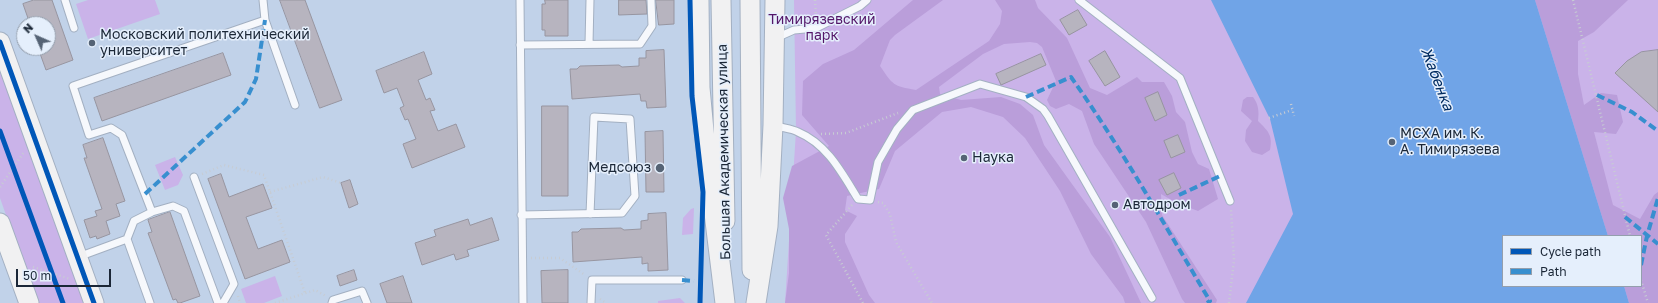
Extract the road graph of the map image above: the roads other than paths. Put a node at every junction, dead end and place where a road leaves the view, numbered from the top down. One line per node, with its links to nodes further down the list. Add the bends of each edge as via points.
1 (65, 0): 13 (lane)
2 (263, 0): 12 (lane)
3 (520, 0): 17 (lane)
4 (590, 0): 16 (lane)
5 (652, 0): 16 (lane, via 652,26 640,44)
6 (699, 0): 39 (main road, via 700,88)
7 (721, 0): 40 (main road, Большая Академическая улица)
8 (750, 0): 41 (main road, Большая Академическая улица)
9 (775, 0): 14 (main road)
10 (866, 0): 14 (lane, via 860,6 816,28 794,30)
11 (1079, 0): 21 (lane, via 1180,78)
12 (265, 20): 18 (lane); 22 (lane, via 74,86 90,135 111,128 122,135)
13 (74, 28)
14 (774, 39): 19 (main road)
15 (0, 42): 27 (main road)
16 (589, 44): 17 (lane)
17 (520, 45): 24 (lane)
18 (295, 105)
19 (773, 125): 29 (lane, via 804,134 829,154 858,199 870,200 878,162 897,129 912,110 980,84 1026,97 1043,109); 42 (main road, via 768,226)
20 (194, 177): 35 (lane, via 234,284)
21 (1230, 201)
22 (152, 212): 26 (lane, via 134,221); 34 (lane, via 173,206 184,211)
23 (590, 214): 23 (lane, via 622,213 635,196 630,119 594,118); 24 (lane)
24 (521, 215): 37 (lane)
25 (1, 231): 31 (main road)
26 (127, 239): 27 (lane); 33 (lane)
27 (77, 257): 32 (main road)
28 (682, 280): 38 (lane, via 592,280)
29 (1152, 298)
30 (332, 302): 36 (lane, via 362,290)
31 (29, 303)
32 (94, 303)
33 (150, 303)
34 (218, 303)
35 (223, 303)
36 (367, 303)
37 (523, 303)
38 (591, 303)
39 (725, 303)
40 (728, 303)
41 (752, 303)
42 (756, 303)

